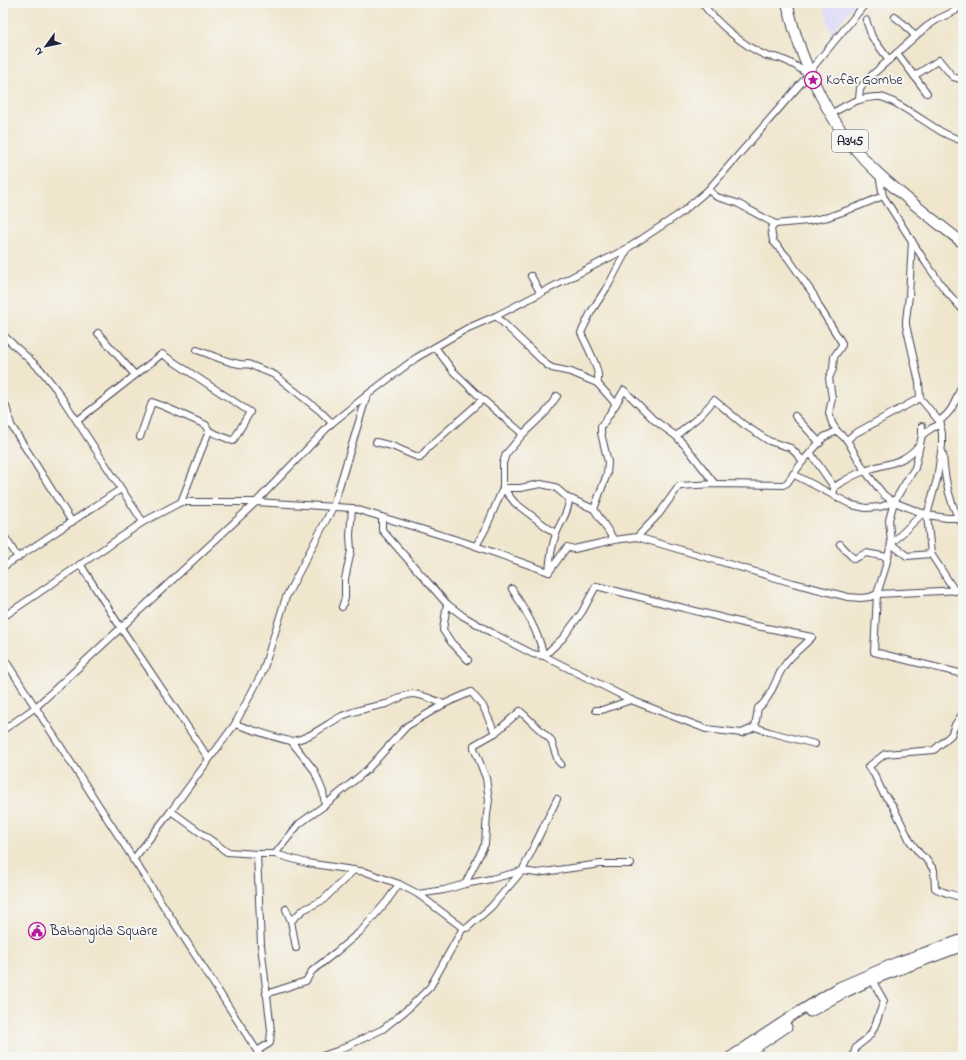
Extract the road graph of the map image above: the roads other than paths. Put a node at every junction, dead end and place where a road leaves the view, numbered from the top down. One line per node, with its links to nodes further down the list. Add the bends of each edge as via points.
1 (702, 3): 11 (street, via 742,42 766,56 778,58)
2 (787, 3): 11 (highway, A345)
3 (794, 3): 11 (highway, A345)
4 (866, 3): 11 (street)
5 (961, 5): 8 (street)
6 (895, 17): 8 (street)
7 (866, 20): 10 (street, via 872,37)
8 (915, 36): 9 (street)
9 (897, 53): 10 (street); 12 (street)
10 (889, 60): 15 (street, via 860,88)
11 (810, 72): 16 (highway, A345); 18 (highway, A345, via 844,134); 19 (street)
12 (914, 76): 13 (street, via 939,60 953,77); 14 (street)
13 (963, 80)
14 (927, 93)
15 (859, 100): 16 (street); 17 (street, via 881,97 938,130)
16 (836, 111): 22 (highway, A345, via 876,165)
17 (963, 140)
18 (879, 175): 20 (street); 24 (highway, A345)
19 (708, 190): 21 (street, via 717,197 737,203); 25 (street, via 681,213)
20 (883, 196): 21 (street, via 828,216); 23 (street)
21 (775, 224): 49 (street, via 771,229 773,241 813,294 842,343 834,357 829,378 832,398 829,413)
22 (963, 236)
23 (912, 241): 28 (street, via 945,290); 39 (street, via 910,296 906,320 920,382)
24 (963, 243)
25 (628, 248): 27 (street); 36 (street, via 581,333 598,373)
26 (531, 276): 27 (street)
27 (540, 292): 29 (street)
28 (963, 310)
29 (496, 316): 32 (street, via 466,329); 36 (street, via 547,365)
30 (98, 333): 34 (street)
31 (3, 335): 44 (street, via 41,370)
32 (435, 347): 37 (street); 40 (street, via 453,371)
33 (197, 350): 45 (street, via 228,361 248,364 275,375)
34 (135, 375): 44 (street); 48 (street, via 162,354 250,412 233,441)
35 (963, 383): 46 (street, via 954,405)
36 (597, 384): 41 (street)
37 (366, 395): 45 (street); 72 (street)
38 (557, 396): 50 (street, via 546,412)
39 (920, 398): 46 (street); 54 (street)
40 (483, 399): 50 (street); 55 (street, via 420,458)
41 (616, 404): 52 (street, via 625,390 654,420); 74 (street, via 601,427 608,462 607,474)
42 (4, 405): 78 (street, via 11,425)
43 (794, 416): 57 (street)
44 (77, 421): 66 (street)
45 (332, 423): 70 (street)
46 (940, 423): 51 (street); 58 (street)
47 (922, 426): 51 (street)
48 (209, 431): 53 (street, via 206,425 152,402); 69 (street)
49 (837, 431): 54 (street); 57 (street, via 824,437)
50 (523, 434): 65 (street, via 506,454 503,463)
51 (922, 435): 56 (street)
52 (676, 436): 60 (street, via 714,400 769,441 791,448); 63 (street)
53 (140, 437)
54 (847, 440): 61 (street)
55 (376, 442)
56 (921, 442): 61 (street, via 913,453 904,459); 71 (street, via 915,468)
57 (820, 443): 59 (street)
58 (942, 445): 75 (street, via 937,479); 77 (street, via 945,482)
59 (811, 454): 60 (street); 64 (street)
60 (803, 461): 62 (street)
61 (865, 471): 64 (street); 71 (street, via 883,494)
62 (793, 474): 63 (street, via 783,486); 67 (street)
63 (715, 484): 83 (street, via 682,484)
64 (834, 487): 67 (street)
65 (504, 488): 68 (street, via 541,484 555,487); 82 (street, via 515,503); 87 (street)
66 (121, 489): 78 (street); 79 (street)
67 (834, 495): 71 (street, via 864,508 880,507)
68 (569, 499): 74 (street); 82 (street, via 569,506)
69 (182, 502): 70 (street); 79 (street)
70 (256, 502): 72 (street); 101 (street)
71 (894, 502): 75 (street); 86 (street, via 889,520)
72 (332, 507): 73 (street); 111 (street, via 286,597 263,671)
73 (352, 508): 76 (street); 99 (street, via 351,550)
74 (594, 509): 84 (street)
75 (925, 514): 77 (street); 86 (street); 88 (street)
76 (382, 517): 87 (street); 98 (street, via 382,530)
77 (957, 518): 80 (street)
78 (72, 522): 90 (street)
79 (143, 522): 91 (street)
80 (963, 526)
81 (3, 534): 90 (street)
82 (556, 534): 93 (street, via 550,554)
83 (637, 537): 84 (street); 97 (street, via 848,597 861,598)
84 (614, 540): 93 (street, via 574,549 567,547)
85 (840, 544): 89 (street, via 854,559 866,553)
86 (891, 544): 88 (street, via 907,556); 89 (street)
87 (476, 546): 93 (street)
88 (931, 554): 95 (street)
89 (887, 557): 97 (street)
90 (18, 558): 92 (street)
91 (80, 564): 100 (street); 101 (street)
92 (3, 567)
93 (549, 572)
94 (512, 589): 102 (street, via 531,620)
95 (955, 590): 96 (street); 97 (street)
96 (963, 590)
97 (877, 594): 105 (street, via 874,652)
98 (447, 604): 102 (street, via 494,634 533,654); 104 (street, via 442,630)
99 (342, 607)
100 (3, 617)
101 (121, 628): 108 (street); 117 (street)
102 (544, 656): 106 (street); 112 (street, via 564,638 596,586 812,638 784,665 775,685 758,708)
103 (3, 657): 108 (street)
104 (468, 660)
105 (963, 674)
106 (631, 700): 109 (street); 112 (street, via 706,729 742,734)
107 (444, 704): 114 (street, via 471,692 483,706); 115 (street, via 411,694 350,713 311,735); 120 (street, via 407,726 367,770)
108 (36, 707): 113 (street); 124 (street)
109 (596, 710)
110 (963, 713): 131 (street, via 951,735 934,750 885,754 868,767 893,806 910,841 934,870 935,888)
111 (235, 724): 115 (street); 117 (street)
112 (755, 727): 116 (street)
113 (4, 728)
114 (495, 733): 118 (street, via 520,711 548,735); 129 (street, via 474,745 486,778 489,800 486,814 486,844)
115 (291, 741): 120 (street, via 314,770)
116 (815, 744)
117 (209, 759): 121 (street)
118 (561, 764)
119 (557, 799): 127 (street)
120 (325, 805): 123 (street, via 299,824)
121 (171, 811): 122 (street, via 227,852); 124 (street)
122 (257, 854): 123 (street); 139 (street)
123 (275, 854): 126 (street, via 307,863)
124 (133, 860): 140 (street)
125 (631, 864): 127 (street, via 600,864 537,873)
126 (354, 870): 128 (street); 133 (street, via 323,900 303,910)
127 (522, 871): 129 (street); 134 (street, via 491,907)
128 (399, 884): 130 (street); 139 (street, via 362,930 312,971 306,981)
129 (465, 884): 130 (street)
130 (418, 894): 134 (street)
131 (963, 899)
132 (286, 909): 133 (street)
133 (291, 921): 137 (street)
134 (464, 928): 141 (street, via 430,987 410,1006 383,1029)
135 (963, 939): 142 (main road, via 897,962 839,987)
136 (963, 946): 138 (main road)
137 (296, 948)
138 (872, 980): 143 (main road, via 803,1016); 144 (street, via 884,1001 871,1034 856,1047)
139 (266, 994): 140 (street, via 270,1041)
140 (259, 1054)
141 (319, 1057)
142 (730, 1057)
143 (742, 1057)
144 (854, 1057)

